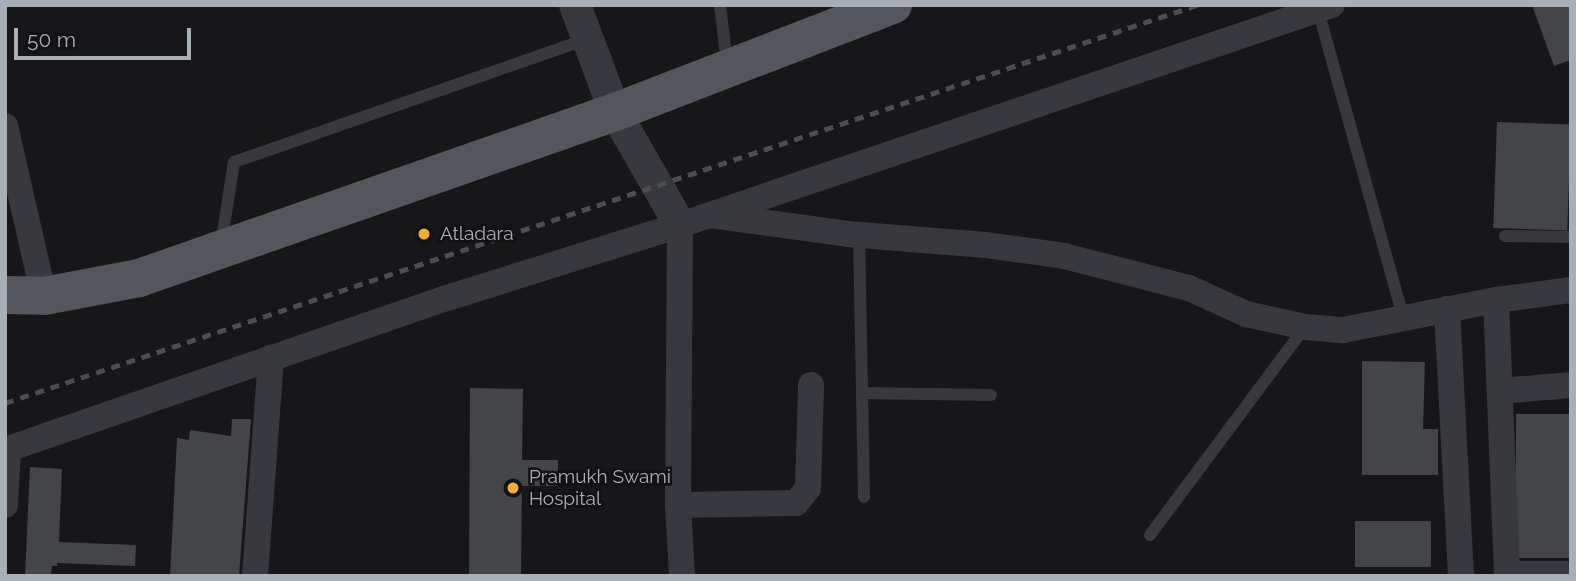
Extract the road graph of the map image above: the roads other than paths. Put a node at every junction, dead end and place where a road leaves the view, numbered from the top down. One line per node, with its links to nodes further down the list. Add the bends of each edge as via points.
1 (575, 5): 5 (street)
2 (720, 5): 6 (lane)
3 (1325, 8): 9 (street); 19 (lane)
4 (874, 9): 6 (main road)
5 (588, 39): 7 (street); 13 (lane, via 234,162)
6 (728, 69): 7 (main road)
7 (615, 112): 9 (street); 13 (main road)
8 (5, 126): 16 (street)
9 (692, 220): 10 (street); 21 (street); 30 (street)
10 (859, 234): 20 (street, via 1064,256 1189,288 1247,314); 25 (lane)
11 (1504, 236): 12 (lane)
12 (1571, 237)
13 (220, 250): 16 (main road, via 139,278)
14 (1571, 290): 17 (street)
15 (5, 295): 16 (main road)
16 (44, 296)
17 (1496, 300): 18 (street); 24 (street)
18 (1447, 309): 19 (street); 36 (street)
19 (1403, 317): 20 (street, via 1343,330)
20 (1305, 327): 31 (lane)
21 (271, 358): 27 (street); 34 (street)
22 (811, 385): 30 (street, via 808,488 796,503)
23 (1571, 385): 24 (street)
24 (1500, 391): 33 (street)
25 (862, 393): 26 (lane); 28 (lane)
26 (991, 395)
27 (7, 449): 29 (street)
28 (864, 497)
29 (5, 505)
30 (678, 505): 35 (street)
31 (1150, 535)
32 (1571, 574): 33 (street)
33 (1507, 575)
34 (255, 576)
35 (682, 576)
36 (1461, 576)

